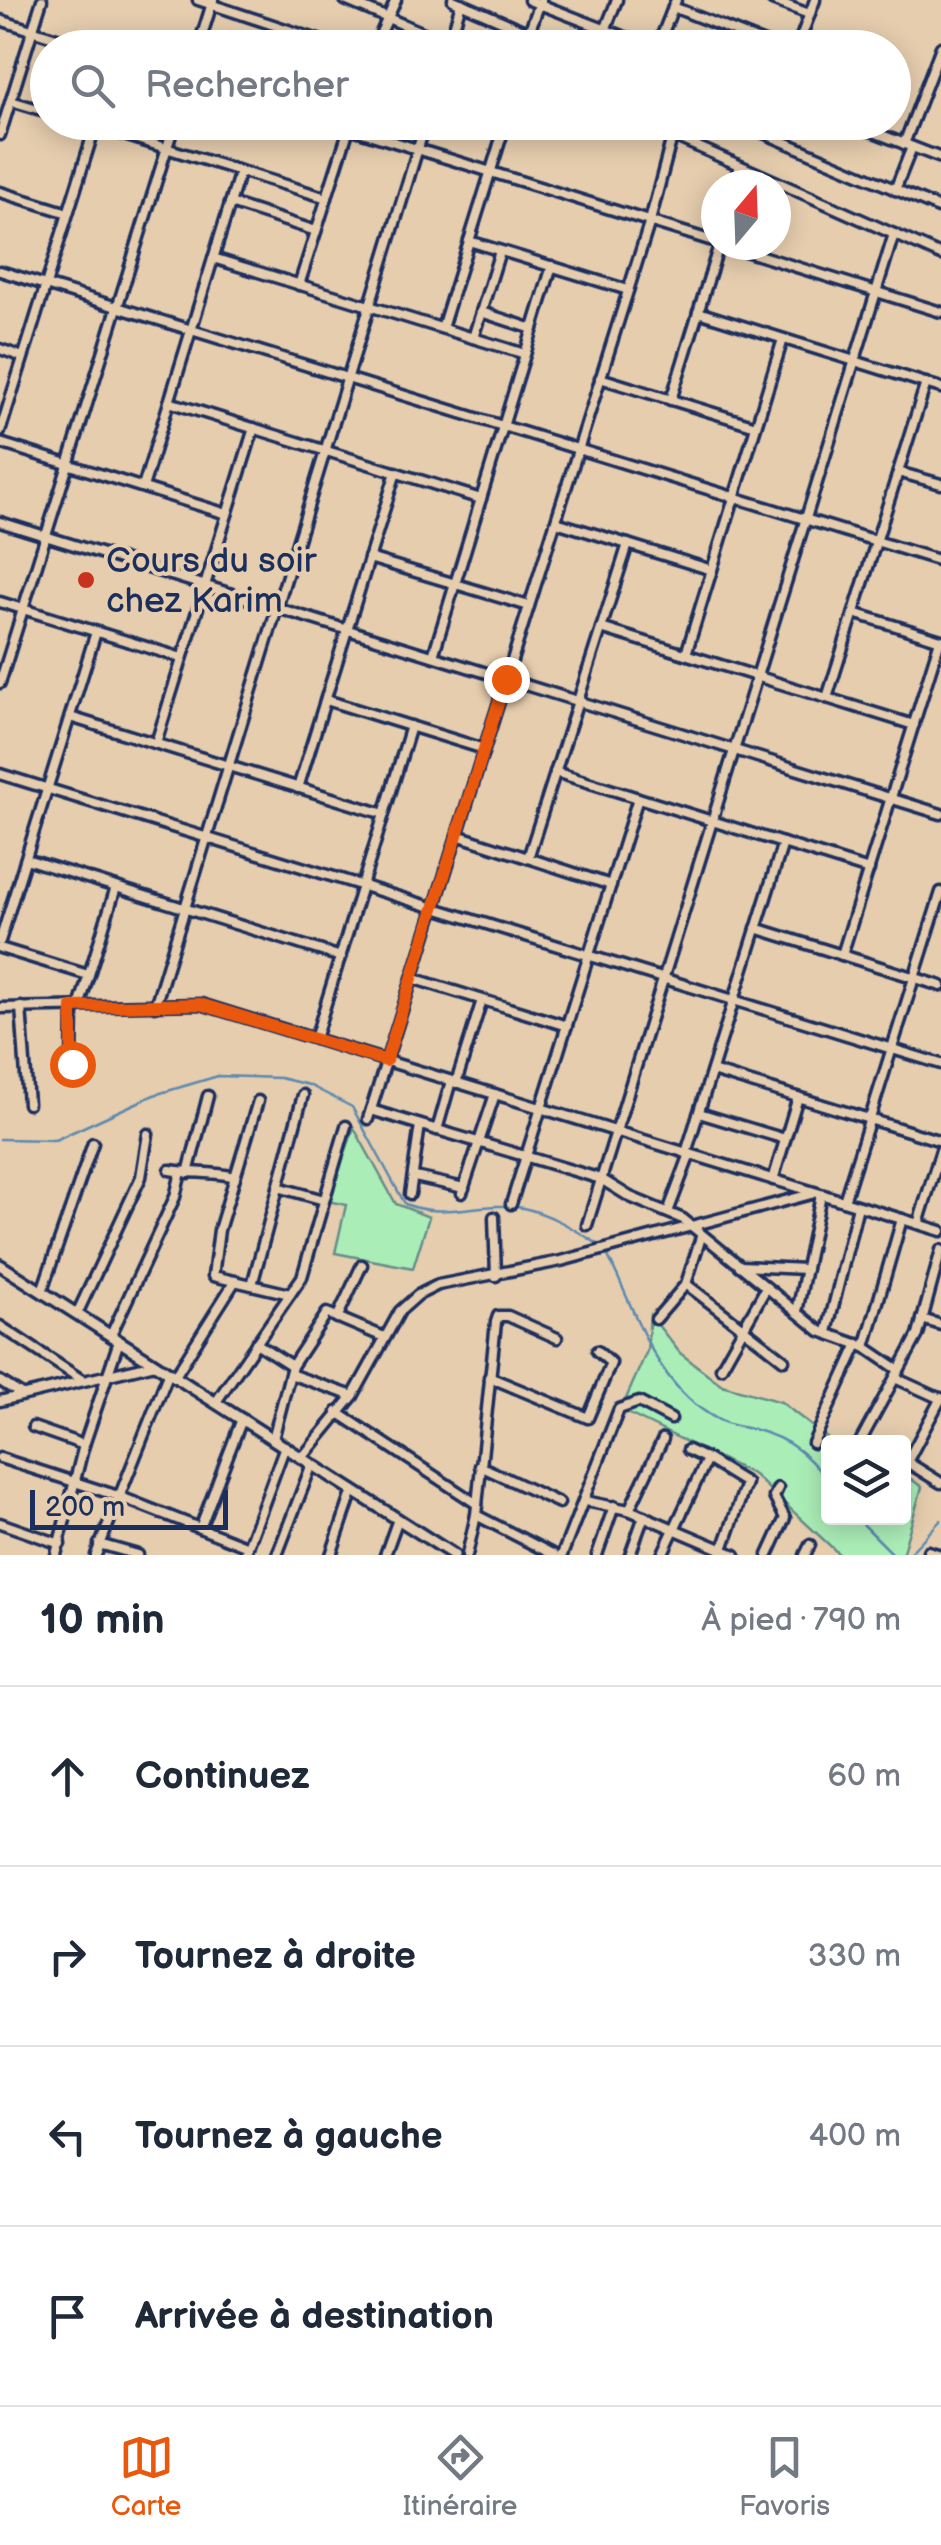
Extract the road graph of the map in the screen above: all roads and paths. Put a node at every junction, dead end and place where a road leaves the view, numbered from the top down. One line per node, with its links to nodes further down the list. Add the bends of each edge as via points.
1 (42, 0): 16 (street)
2 (198, 0): 9 (street)
3 (345, 0): 14 (street)
4 (396, 0): 14 (street)
5 (529, 0): 11 (street)
6 (617, 0): 24 (street)
7 (772, 0): 13 (street)
8 (815, 0): 13 (street)
9 (212, 2): 17 (street); 18 (street)
10 (457, 2): 21 (street); 22 (street)
11 (540, 2): 23 (street); 24 (street)
12 (674, 4): 25 (street); 26 (street)
13 (810, 14): 27 (street)
14 (384, 18): 19 (street); 20 (street)
15 (0, 20): 16 (street)
16 (32, 30)
17 (203, 30)
18 (292, 30)
19 (380, 30)
20 (412, 30)
21 (452, 30)
22 (524, 30)
23 (532, 30)
24 (606, 30)
25 (663, 30)
26 (735, 30)
27 (804, 30)
28 (30, 37): 30 (street)
29 (941, 49): 33 (street)
30 (11, 100): 31 (street); 32 (street)
31 (30, 106)
32 (0, 135)
33 (911, 137)
34 (91, 140): 59 (street)
35 (137, 140): 47 (street)
36 (169, 140): 47 (street)
37 (345, 140): 56 (street)
38 (391, 140): 48 (street)
39 (421, 140): 48 (street)
40 (500, 140): 53 (street)
41 (671, 140): 60 (street)
42 (679, 140): 50 (street)
43 (780, 140): 54 (street)
44 (893, 140): 46 (street)
45 (910, 140): 46 (street)
46 (908, 146): 49 (street); 54 (street)
47 (166, 149): 52 (street); 77 (street)
48 (418, 150): 53 (street); 76 (street)
49 (941, 158)
50 (739, 166): 51 (street); 62 (street)
51 (738, 170)
52 (240, 172): 56 (street); 57 (street)
53 (490, 172): 60 (street); 64 (street)
54 (895, 190): 58 (street)
55 (0, 192): 59 (street)
56 (327, 198): 61 (street)
57 (230, 203): 61 (street); 67 (street)
58 (941, 210)
59 (68, 214): 73 (street)
60 (650, 222): 63 (street); 74 (street)
61 (316, 231): 72 (street)
62 (894, 234): 66 (street); 75 (street)
63 (701, 238)
64 (469, 241): 65 (street); 81 (street)
65 (500, 250): 70 (street); 78 (street)
66 (941, 255)
67 (213, 258): 72 (street); 83 (street)
68 (715, 260): 79 (street)
69 (772, 260): 75 (street)
70 (552, 266): 74 (street); 82 (street)
71 (0, 271): 73 (street)
72 (300, 284): 76 (street)
73 (46, 285): 77 (street); 88 (street)
74 (628, 290): 91 (street)
75 (876, 292): 80 (street); 89 (street)
76 (370, 306): 81 (street); 90 (street)
77 (117, 307): 83 (street); 103 (street)
78 (481, 312): 82 (street); 84 (street)
79 (698, 312): 85 (street); 94 (street)
80 (941, 312)
81 (442, 328): 84 (street)
82 (533, 328): 87 (street)
83 (191, 330): 90 (street); 95 (street)
84 (473, 338): 87 (street)
85 (783, 339): 89 (street); 97 (street)
86 (0, 349): 88 (street)
87 (526, 354): 96 (street)
88 (24, 356): 99 (street)
89 (854, 361): 92 (street); 111 (street)
90 (348, 378): 96 (street); 102 (street)
91 (600, 378): 94 (street); 101 (street)
92 (926, 383): 93 (street); 105 (street)
93 (941, 388)
94 (671, 400): 97 (street)
95 (169, 402): 98 (street); 107 (street)
96 (504, 426): 101 (street); 109 (street)
97 (756, 426): 108 (street)
98 (254, 428): 102 (street); 110 (street)
99 (0, 432)
100 (0, 443): 103 (street)
101 (578, 449): 108 (street); 113 (street)
102 (326, 451): 104 (street); 124 (street)
103 (68, 464): 107 (street); 114 (street)
104 (396, 472): 109 (street); 117 (street)
105 (898, 472): 106 (street); 115 (street)
106 (941, 484)
107 (143, 488): 110 (street)
108 (734, 497): 111 (street); 119 (street)
109 (481, 499): 120 (street)
110 (227, 514): 121 (street)
111 (805, 519): 115 (street); 134 (street)
112 (0, 522): 114 (street)
113 (556, 522): 116 (street); 123 (street)
114 (46, 536): 121 (street); 125 (street)
115 (876, 541): 118 (street); 126 (street)
116 (628, 544): 119 (street); 127 (street)
117 (369, 558): 120 (street); 128 (street)
118 (941, 561)
119 (712, 570): 131 (street)
120 (455, 584): 123 (street); 132 (street)
121 (205, 586): 124 (street); 133 (street)
122 (0, 602): 125 (street)
123 (529, 606): 135 (street)
124 (278, 608): 128 (street); 146 (street)
125 (23, 609): 129 (street); 136 (street)
126 (854, 613): 130 (street); 137 (street)
127 (601, 628): 131 (street); 139 (street)
128 (347, 630): 132 (street); 138 (street)
129 (96, 632): 133 (street); 140 (street)
130 (941, 640): 141 (street)
131 (686, 654): 134 (street)
132 (433, 656): 135 (street)
133 (182, 658): 143 (street)
134 (757, 676): 137 (street); 145 (street)
135 (506, 679): 139 (street); 144 (street)
136 (0, 683)
137 (827, 698): 141 (street)
138 (326, 700): 142 (street); 149 (street)
139 (578, 701): 145 (street); 147 (street)
140 (70, 716): 143 (street); 150 (street)
141 (914, 725): 152 (street)
142 (411, 726): 144 (street); 153 (street)
143 (156, 743): 146 (street)
144 (484, 749): 156 (street)
145 (734, 750): 152 (street); 155 (street)
146 (229, 766): 149 (street); 157 (street)
147 (555, 772): 151 (street); 159 (street)
148 (0, 774): 150 (street)
149 (298, 788): 153 (street)
150 (48, 789): 157 (street); 160 (street)
151 (638, 798): 155 (street); 162 (street)
152 (891, 798): 154 (street); 161 (street)
153 (384, 814): 163 (street)
154 (941, 814)
155 (712, 821): 158 (street); 176 (street)
156 (457, 835): 159 (street); 167 (street)
157 (207, 838): 163 (street); 166 (street)
158 (783, 843): 161 (street); 168 (street)
159 (528, 858): 162 (street)
160 (26, 859): 164 (street); 169 (street)
161 (868, 870): 170 (street)
162 (611, 885): 171 (street)
163 (362, 886): 167 (street); 172 (street)
164 (116, 887): 166 (street); 173 (street)
165 (941, 892): 174 (street)
166 (185, 908): 172 (street); 180 (street)
167 (434, 908): 171 (street); 175 (street)
168 (756, 928): 170 (street); 179 (street)
169 (0, 944): 173 (street)
170 (842, 955): 174 (street)
171 (589, 956): 176 (street); 184 (street)
172 (340, 957): 185 (street)
173 (88, 975): 181 (street)
174 (914, 977): 177 (street); 186 (street)
175 (412, 978): 178 (street); 187 (street)
176 (663, 979): 179 (street); 204 (street)
177 (941, 986)
178 (482, 1000): 184 (street); 191 (street)
179 (734, 1000): 186 (street); 190 (street)
180 (155, 1006): 181 (street); 185 (street, via 200,1004)
181 (76, 1007): 183 (street); 188 (street)
182 (0, 1008): 183 (street)
183 (21, 1008): 197 (street)
184 (567, 1026): 198 (street)
185 (315, 1039): 187 (street)
186 (892, 1049): 189 (street); 200 (street)
187 (386, 1061): 191 (street); 201 (street, via 370,1115)
188 (72, 1064)
189 (941, 1064)
190 (712, 1071): 195 (street); 199 (street)
191 (454, 1082): 192 (street); 203 (street)
192 (494, 1094): 198 (street); 208 (street)
193 (208, 1096): 214 (street)
194 (303, 1096): 219 (street)
195 (798, 1098): 200 (street); 206 (street)
196 (258, 1101): 215 (street)
197 (28, 1104)
198 (541, 1109): 204 (street); 212 (street)
199 (699, 1113): 206 (street); 211 (street)
200 (870, 1119): 207 (street); 225 (street)
201 (420, 1125): 203 (street); 216 (street)
202 (346, 1126): 224 (street)
203 (437, 1130): 208 (street)
204 (616, 1132): 211 (street); 217 (street)
205 (148, 1134): 249 (street, via 141,1177)
206 (785, 1139): 218 (street)
207 (941, 1141)
208 (478, 1142): 212 (street); 216 (street, via 463,1191)
209 (92, 1143): 246 (street)
210 (941, 1150): 222 (street)
211 (688, 1154): 218 (street); 228 (street)
212 (526, 1157): 217 (street); 226 (street)
213 (170, 1170): 214 (street)
214 (184, 1172): 215 (street); 258 (street)
215 (235, 1177): 242 (street, via 212,1276)
216 (416, 1177): 220 (street)
217 (601, 1179): 228 (street); 232 (street)
218 (773, 1180): 221 (street)
219 (278, 1188): 224 (street); 244 (street)
220 (410, 1194)
221 (818, 1194): 225 (street); 233 (street); 240 (street)
222 (927, 1195): 223 (street); 231 (street)
223 (941, 1199)
224 (324, 1200): 247 (street, via 302,1277)
225 (844, 1202): 227 (street)
226 (511, 1204)
227 (858, 1206): 230 (street); 256 (street)
228 (668, 1212): 233 (street)
229 (494, 1217): 241 (street)
230 (902, 1219): 231 (street); 261 (street)
231 (918, 1224): 234 (street)
232 (587, 1225)
233 (690, 1225): 235 (street); 241 (street)
234 (941, 1231)
235 (701, 1237): 239 (street); 243 (street)
236 (941, 1250): 251 (street)
237 (0, 1265): 246 (street)
238 (362, 1265): 250 (street)
239 (738, 1266): 240 (street); 245 (street)
240 (806, 1269): 248 (street)
241 (496, 1276): 257 (street, via 418,1295)
242 (235, 1282): 244 (street); 268 (street)
243 (686, 1284): 252 (street); 255 (street)
244 (252, 1285): 247 (street)
245 (766, 1288): 248 (street); 255 (street)
246 (42, 1292): 249 (street)
247 (290, 1294): 260 (street)
248 (797, 1312): 256 (street)
249 (77, 1314): 258 (street)
250 (337, 1318): 257 (street); 266 (street, via 326,1313)
251 (922, 1318): 253 (street); 269 (street)
252 (656, 1319)
253 (941, 1325)
254 (0, 1326): 271 (street)
255 (744, 1328): 263 (street); 265 (street)
256 (827, 1332): 261 (street)
257 (384, 1337): 274 (street)
258 (115, 1338): 264 (street); 267 (street)
259 (557, 1338): 270 (street, via 498,1316)
260 (256, 1344): 266 (street); 277 (street)
261 (861, 1345): 269 (street); 285 (street)
262 (597, 1351): 270 (street, via 611,1363 588,1418)
263 (784, 1360)
264 (155, 1364): 267 (street); 268 (street)
265 (721, 1368)
266 (291, 1370): 274 (street); 283 (street)
267 (108, 1374): 271 (street); 286 (street)
268 (172, 1374): 277 (street); 300 (street)
269 (897, 1374): 275 (street); 282 (street)
270 (489, 1377): 295 (street)
271 (82, 1380): 273 (street)
272 (0, 1381): 273 (street)
273 (22, 1395): 276 (street)
274 (353, 1396): 278 (street)
275 (941, 1399): 289 (street)
276 (0, 1400)
277 (216, 1402): 279 (street)
278 (337, 1412): 291 (street); 302 (street)
279 (242, 1419): 283 (street); 310 (street)
280 (670, 1419): 301 (street, via 651,1406 623,1404)
281 (33, 1427): 286 (street)
282 (864, 1435)
283 (273, 1439): 287 (street)
284 (663, 1440): 305 (street)
285 (813, 1443)
286 (84, 1446): 296 (street)
287 (284, 1446): 291 (street); 315 (street)
288 (688, 1450): 292 (street)
289 (911, 1451)
290 (0, 1458): 296 (street)
291 (302, 1458): 293 (street)
292 (707, 1459): 311 (street); 317 (street, via 746,1484)
293 (312, 1464): 299 (street); 321 (street)
294 (911, 1465): 297 (street)
295 (480, 1466): 302 (street); 303 (street)
296 (76, 1482): 300 (street); 312 (street)
297 (941, 1483)
298 (778, 1488): 332 (street, via 774,1497 785,1518)
299 (353, 1490): 308 (street); 322 (street)
300 (118, 1496): 310 (street); 313 (street)
301 (585, 1501): 304 (street); 327 (street)
302 (476, 1504): 306 (street)
303 (559, 1504)
304 (614, 1506): 305 (street); 328 (street)
305 (629, 1510): 307 (street)
306 (476, 1515): 325 (street); 326 (street)
307 (644, 1516): 311 (street); 329 (street)
308 (398, 1519): 323 (street); 324 (street)
309 (0, 1524): 312 (street)
310 (200, 1528): 315 (street)
311 (673, 1528): 317 (street); 330 (street)
312 (60, 1544): 318 (street)
313 (99, 1544): 319 (street); 320 (street)
314 (810, 1545): 333 (street)
315 (246, 1551)
316 (928, 1551): 334 (street)
317 (722, 1552): 331 (street)
318 (56, 1555)
319 (96, 1555)
320 (138, 1555)
321 (277, 1555)
322 (331, 1555)
323 (385, 1555)
324 (454, 1555)
325 (467, 1555)
326 (554, 1555)
327 (562, 1555)
328 (598, 1555)
329 (630, 1555)
330 (662, 1555)
331 (735, 1555)
332 (768, 1555)
333 (804, 1555)
334 (940, 1555)

